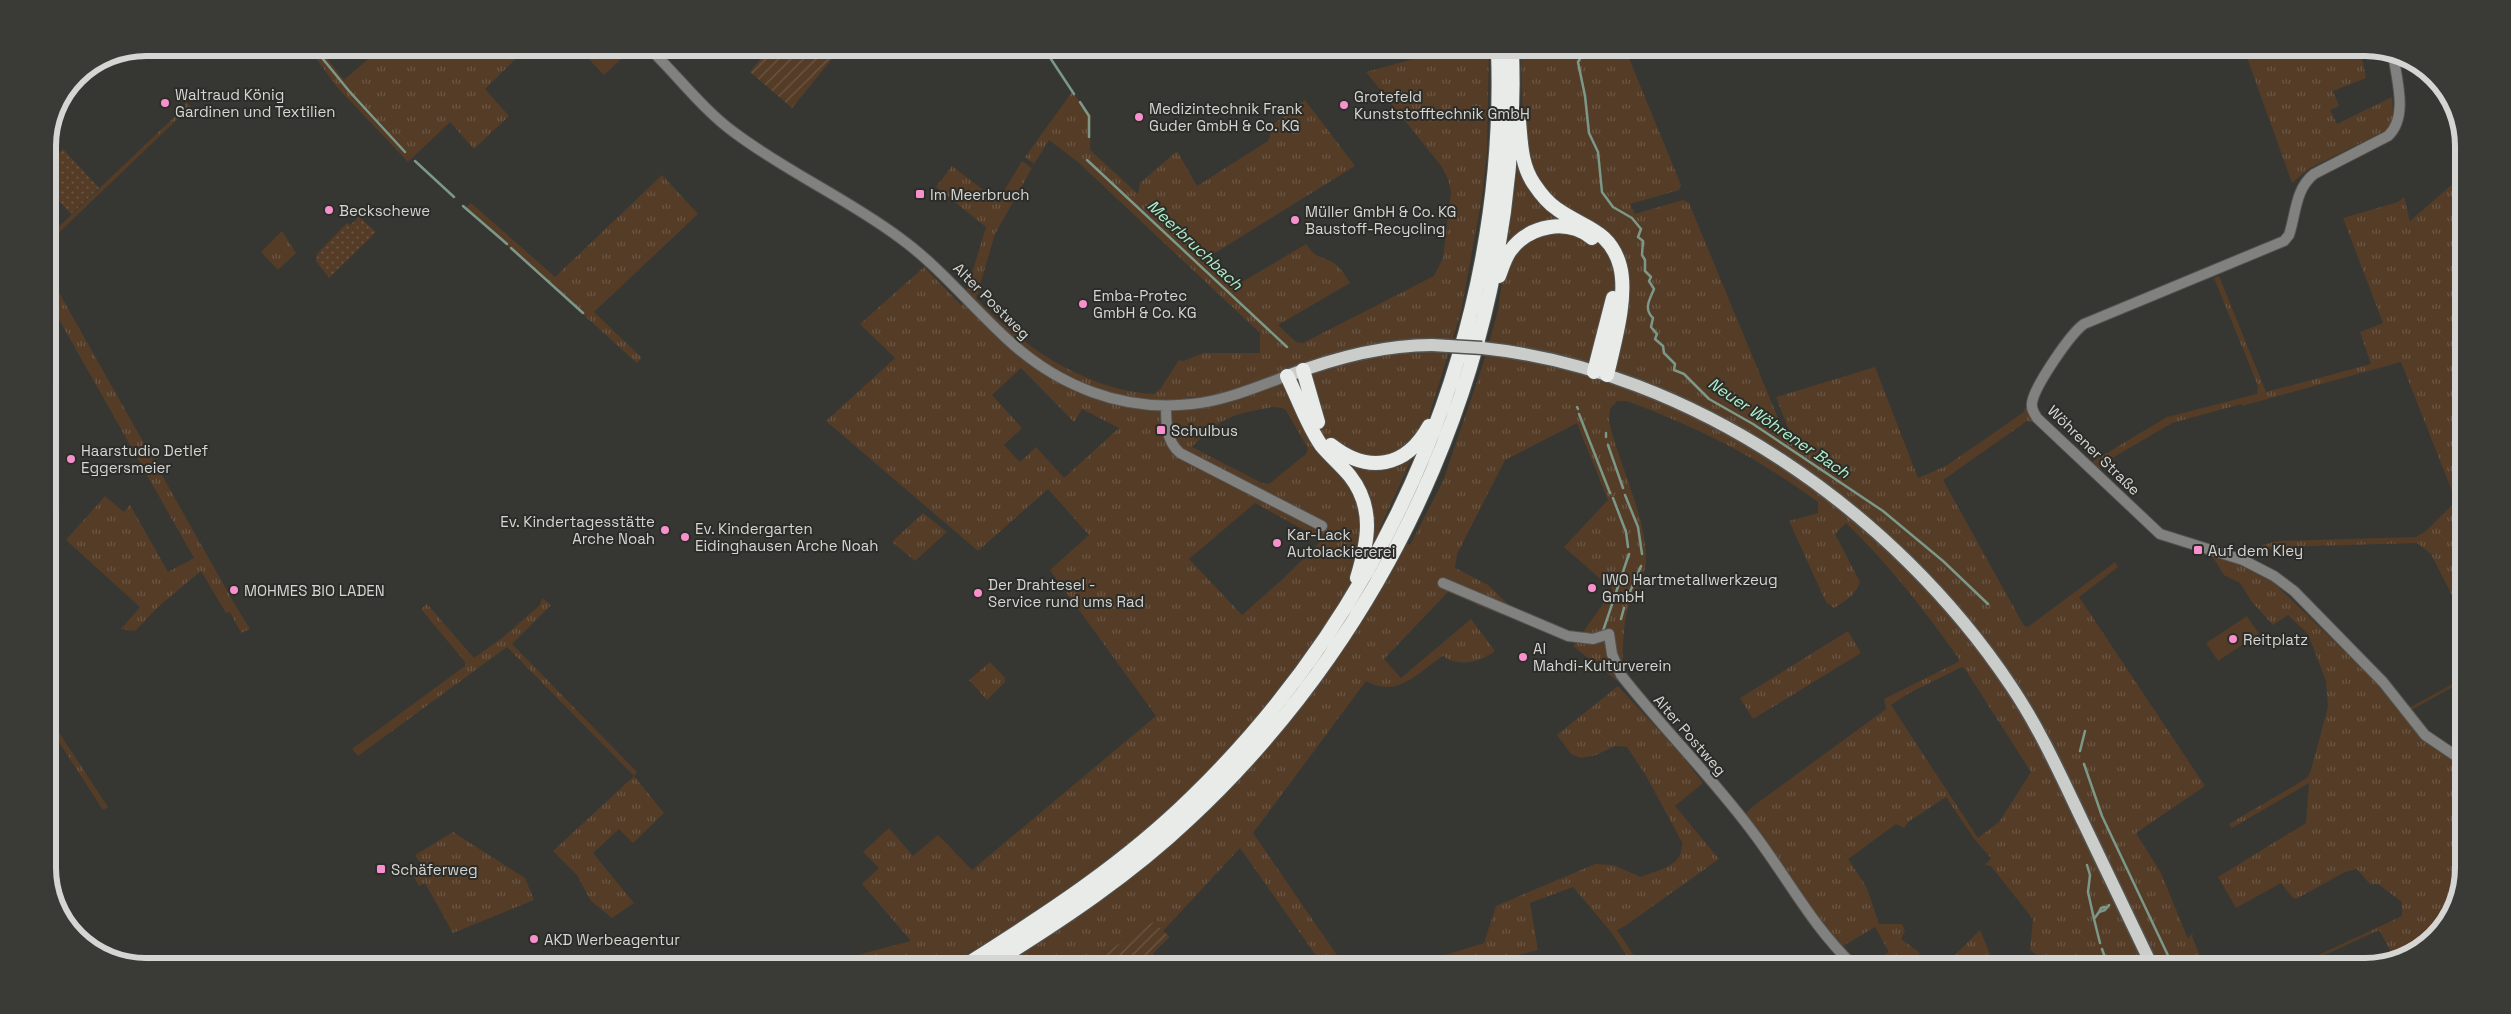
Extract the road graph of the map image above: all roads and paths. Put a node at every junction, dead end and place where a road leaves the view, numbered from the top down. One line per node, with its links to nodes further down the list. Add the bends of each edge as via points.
1 (657, 56): 11 (street, Alter Postweg, via 732,131 871,218 927,259 1005,337 1036,363 1086,391 1117,400)
2 (1498, 56): 10 (highway, via 1498,118 1485,241 1469,318)
3 (1512, 56): 5 (highway)
4 (2394, 61): 15 (street, Wöhrener Straße, via 2400,109 2397,126 2388,136 2305,181 2289,235 2284,241 2084,324 2070,337 2036,392 2032,406 2037,418 2160,534 2243,560 2294,591 2383,682 2425,735)
5 (1513, 66): 6 (highway, via 1506,194); 8 (highway, via 1523,161 1533,183 1557,209 1596,230 1607,241 1620,266 1622,296)
6 (1488, 299): 8 (highway, via 1509,251 1521,239 1537,230 1554,226 1569,227 1586,234 1604,250 1615,284); 17 (highway, via 1466,382 1412,517 1361,610 1304,693 1233,776 1167,840 1091,899)
7 (1303, 370): 8 (main road, bridge, via 1366,352 1432,345 1543,356); 9 (main road); 10 (highway, via 1321,430 1330,444 1360,462 1384,463 1415,446)
8 (1601, 373): 19 (main road, via 1664,398 1738,434 1784,461 1846,506 1920,572 1973,632 2034,723)
9 (1287, 376): 11 (street, Alter Postweg, via 1225,398); 14 (highway, via 1316,436 1352,478 1366,506 1369,527 1366,548)
10 (1446, 397): 14 (highway, via 1399,513)
11 (1166, 406): 12 (street, via 1169,437 1180,453)
12 (1322, 526)
13 (1443, 583): 18 (street, Alter Postweg, via 1568,636 1593,639 1609,634 1612,654 1621,676 1737,812 1812,919)
14 (1348, 605): 16 (highway, via 1282,698 1193,797 1129,854 1078,893)
15 (2455, 755)
16 (977, 958)
17 (1001, 958)
18 (1846, 958)
19 (2148, 958)

